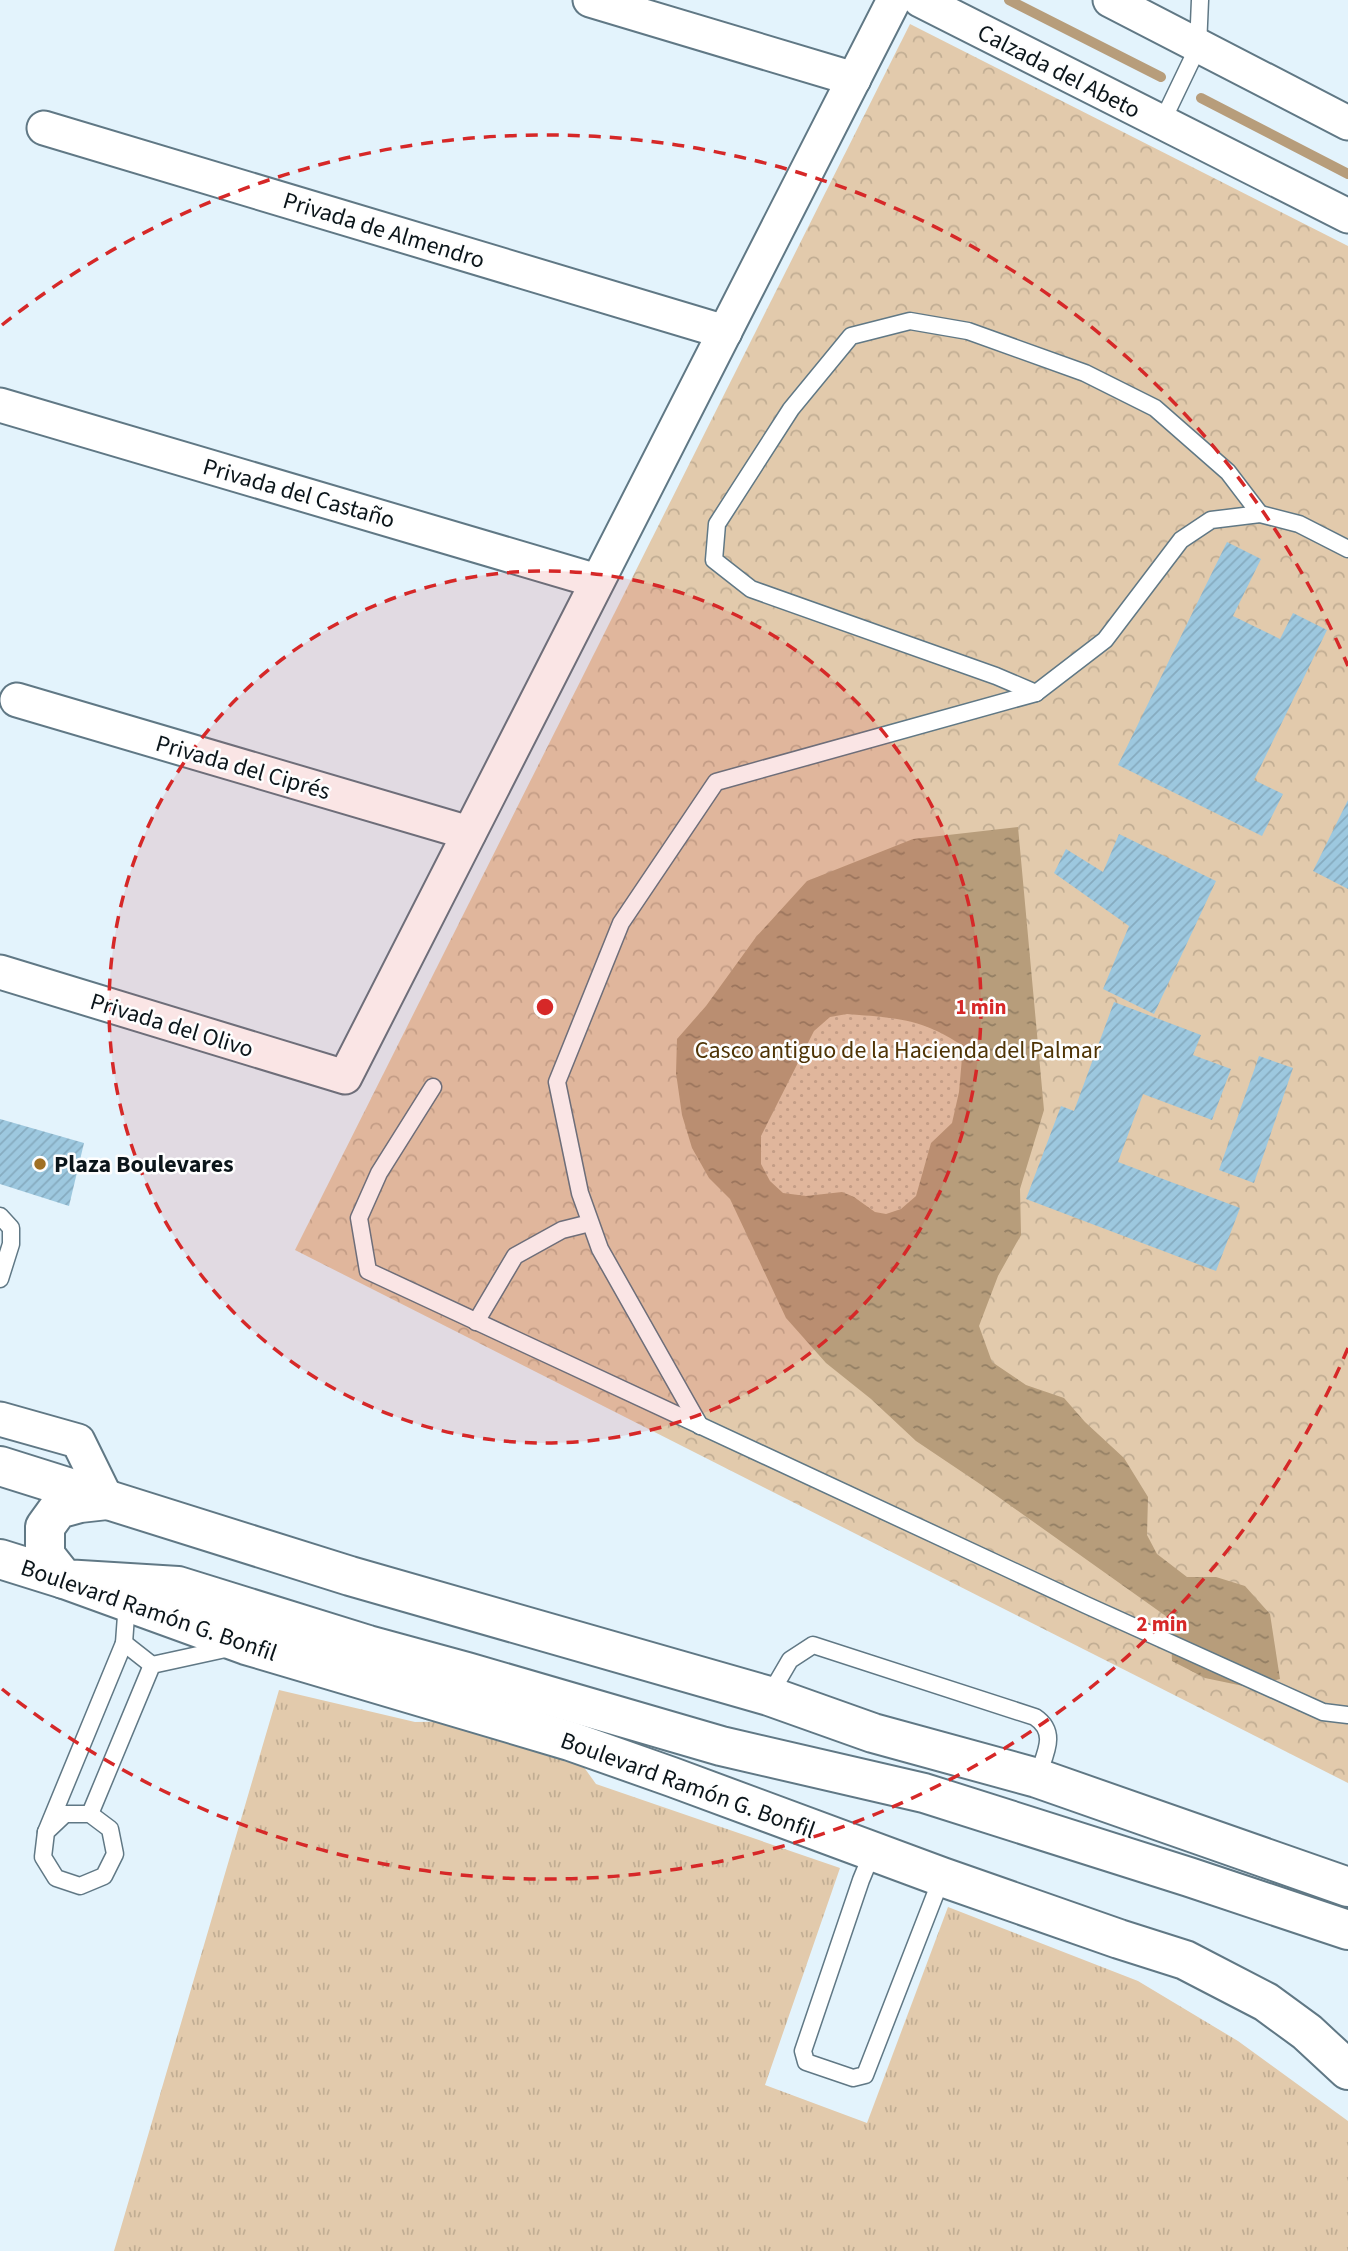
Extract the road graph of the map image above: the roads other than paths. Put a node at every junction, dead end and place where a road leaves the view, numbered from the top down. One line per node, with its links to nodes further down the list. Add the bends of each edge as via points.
1 (590, 0): 7 (street)
2 (894, 0): 7 (street)
3 (920, 0): 8 (street, Calzada del Abeto)
4 (1110, 0): 6 (street)
5 (1200, 0): 6 (lane)
6 (1198, 47): 8 (lane, Calzada del Abeto); 9 (street)
7 (854, 79): 12 (street)
8 (1161, 122): 11 (street, Calzada del Abeto)
9 (1348, 122)
10 (44, 128): 12 (street, Privada de Almendro)
11 (1348, 216)
12 (725, 332): 16 (street)
13 (0, 405): 16 (street, Privada del Castaño)
14 (1260, 514): 15 (lane, via 1299,524); 17 (lane, via 1211,520 1181,540 1105,640); 17 (lane, via 1228,472 1155,408 1085,373 968,331 909,321 851,336 791,409 717,524 713,559 751,589)
15 (1348, 549)
16 (597, 581): 19 (street)
17 (1036, 693): 23 (lane, via 716,782 621,923 557,1082)
18 (17, 700): 19 (street, Privada del Ciprés)
19 (469, 833): 20 (street, Privada del Olivo, via 345,1077)
20 (0, 972)
21 (433, 1087): 25 (lane, via 379,1172 359,1218 368,1272)
22 (0, 1216): 24 (lane, via 11,1228 11,1244)
23 (590, 1223): 25 (lane, via 562,1230 515,1256); 27 (lane, via 600,1249)
24 (0, 1279)
25 (476, 1322): 27 (lane)
26 (0, 1419): 29 (street, via 78,1441)
27 (700, 1426): 37 (lane, via 1323,1712)
28 (0, 1466): 29 (main road)
29 (107, 1500): 31 (main road, via 58,1509 44,1527 45,1555); 36 (main road, via 349,1576)
30 (0, 1559): 31 (main road, Boulevard Ramón G. Bonfil)
31 (64, 1579): 32 (main road, Boulevard Ramón G. Bonfil); 46 (main road, via 178,1586 721,1746 924,1793)
32 (127, 1602): 33 (lane); 34 (main road, Boulevard Ramón G. Bonfil)
33 (124, 1643): 35 (lane); 41 (lane)
34 (246, 1645): 35 (lane); 42 (main road, Boulevard Ramón G. Bonfil, via 570,1741)
35 (152, 1665): 40 (lane)
36 (769, 1696): 38 (main road); 39 (lane, via 790,1660 813,1644 1035,1717 1045,1724 1049,1736)
37 (1348, 1715)
38 (873, 1733): 39 (main road); 45 (main road, via 1331,1913)
39 (1037, 1778): 44 (main road)
40 (90, 1814): 41 (lane, via 65,1814); 41 (lane, via 110,1829 116,1854 104,1876 80,1886 57,1878 43,1857)
41 (46, 1832)
42 (873, 1851): 43 (main road, Boulevard Ramón G. Bonfil); 43 (lane, via 803,2051 806,2062 853,2078 865,2074)
43 (942, 1877): 47 (main road, Boulevard Ramón G. Bonfil, via 1185,1960 1266,2002)
44 (1348, 1886)
45 (1348, 1924)
46 (1348, 1930)
47 (1348, 2070)

